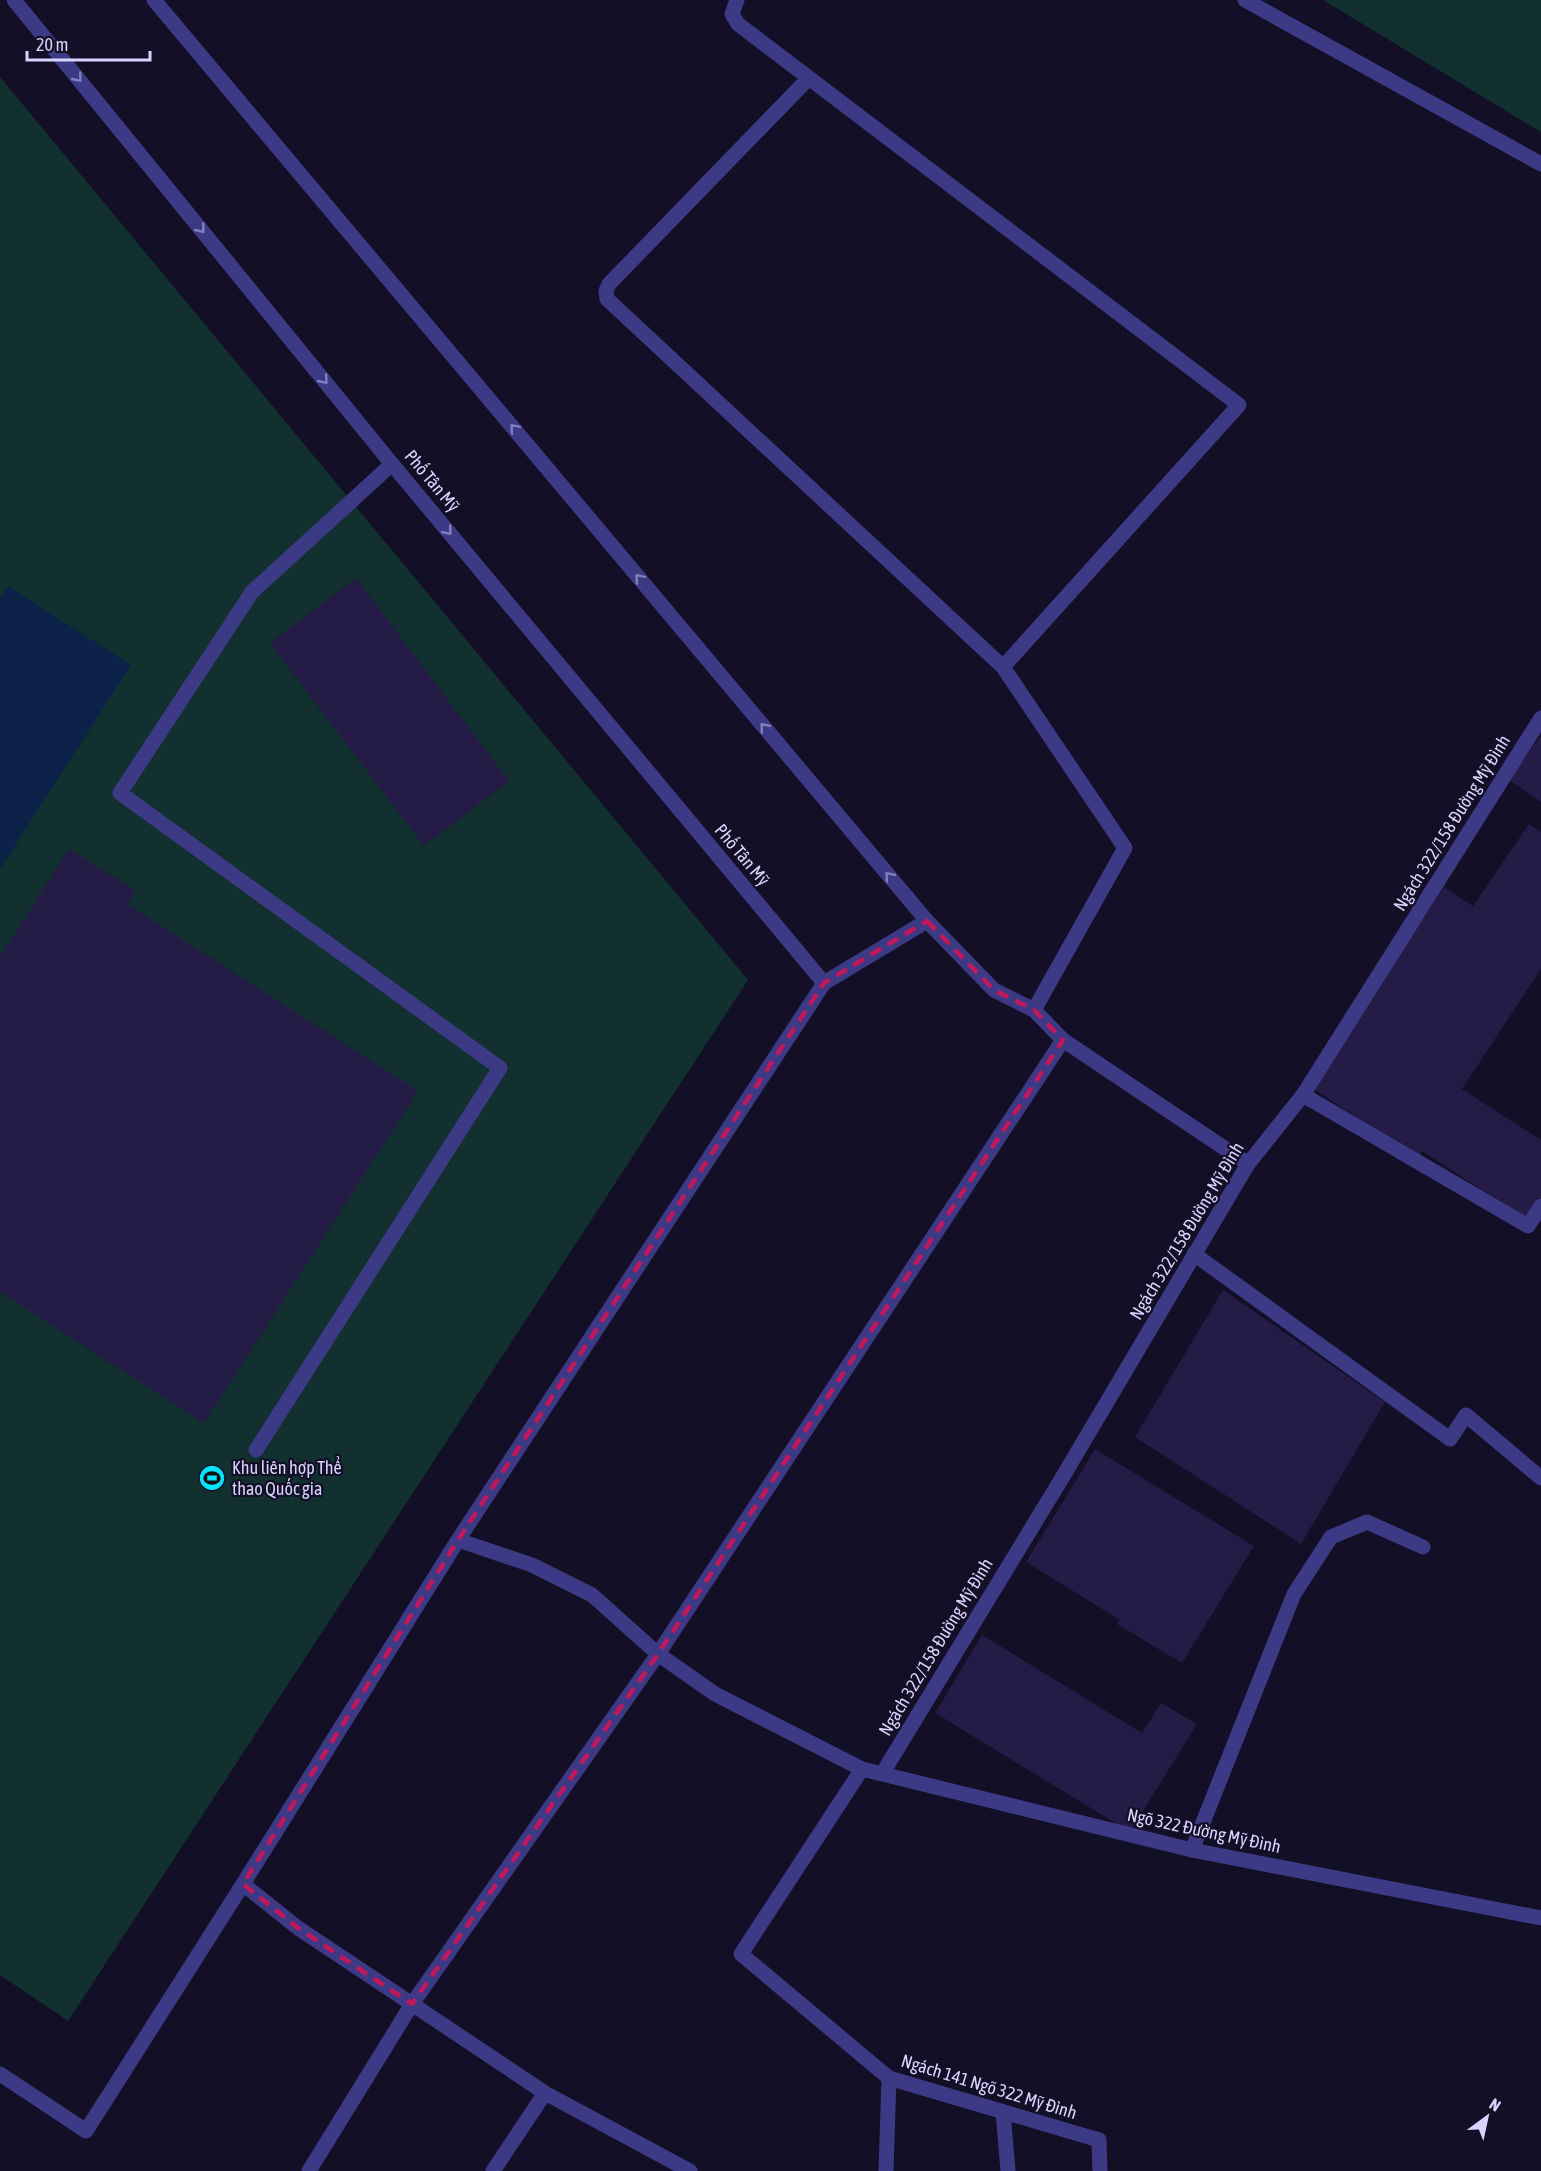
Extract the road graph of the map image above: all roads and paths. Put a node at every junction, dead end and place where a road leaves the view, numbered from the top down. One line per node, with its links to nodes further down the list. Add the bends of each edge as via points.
1 (14, 0): 7 (street, Phố Tân Mỹ, one-way to 7)
2 (154, 0): 10 (street, one-way to 2)
3 (737, 0): 5 (street, via 732,14 738,24)
4 (1245, 0): 6 (street)
5 (808, 79): 8 (street, via 609,284 607,299); 8 (street, via 1239,405)
6 (1541, 164)
7 (392, 464): 11 (street, Phố Tân Mỹ, one-way to 11); 18 (street, via 252,592 120,793 500,1068)
8 (1003, 667): 12 (street, via 1125,848)
9 (1541, 718): 14 (street, Ngách 322/158 Đường Mỹ Đình)
10 (927, 921): 11 (street); 12 (street, via 994,990)
11 (824, 983): 20 (street)
12 (1034, 1010): 13 (street)
13 (1063, 1040): 15 (street); 22 (street)
14 (1303, 1095): 15 (street, Ngách 322/158 Đường Mỹ Đình); 16 (street, via 1528,1227)
15 (1248, 1164): 17 (street, Ngách 322/158 Đường Mỹ Đình)
16 (1541, 1206)
17 (1194, 1254): 19 (street, via 1450,1439 1466,1415); 24 (street, Ngách 322/158 Đường Mỹ Đình)
18 (256, 1450)
19 (1541, 1478)
20 (458, 1540): 22 (street, Ngõ 322 Đường Mỹ Đình, via 532,1565 591,1595); 26 (street)
21 (1423, 1547): 25 (street, via 1367,1522 1331,1537 1294,1594)
22 (658, 1654): 23 (street, Ngõ 322 Đường Mỹ Đình, via 716,1694); 28 (street)
23 (862, 1769): 24 (street, Ngõ 322 Đường Mỹ Đình); 30 (street, Ngách 141 Ngõ 322 Mỹ Đình, via 741,1954)
24 (882, 1774): 25 (street, Ngõ 322 Đường Mỹ Đình)
25 (1192, 1850): 27 (street, Ngõ 322 Đường Mỹ Đình)
26 (243, 1884): 28 (street, via 298,1928); 29 (street, via 86,2131)
27 (1541, 1918)
28 (412, 2004): 31 (street); 33 (street)
29 (0, 2074)
30 (889, 2078): 32 (street, Ngách 141 Ngõ 322 Mỹ Đình); 36 (street)
31 (545, 2093): 34 (street); 35 (street)
32 (1003, 2112): 37 (street); 38 (street, Ngách 141 Ngõ 322 Mỹ Đình, via 1099,2140)
33 (309, 2171)
34 (494, 2171)
35 (690, 2171)
36 (886, 2171)
37 (1008, 2171)
38 (1101, 2171)

